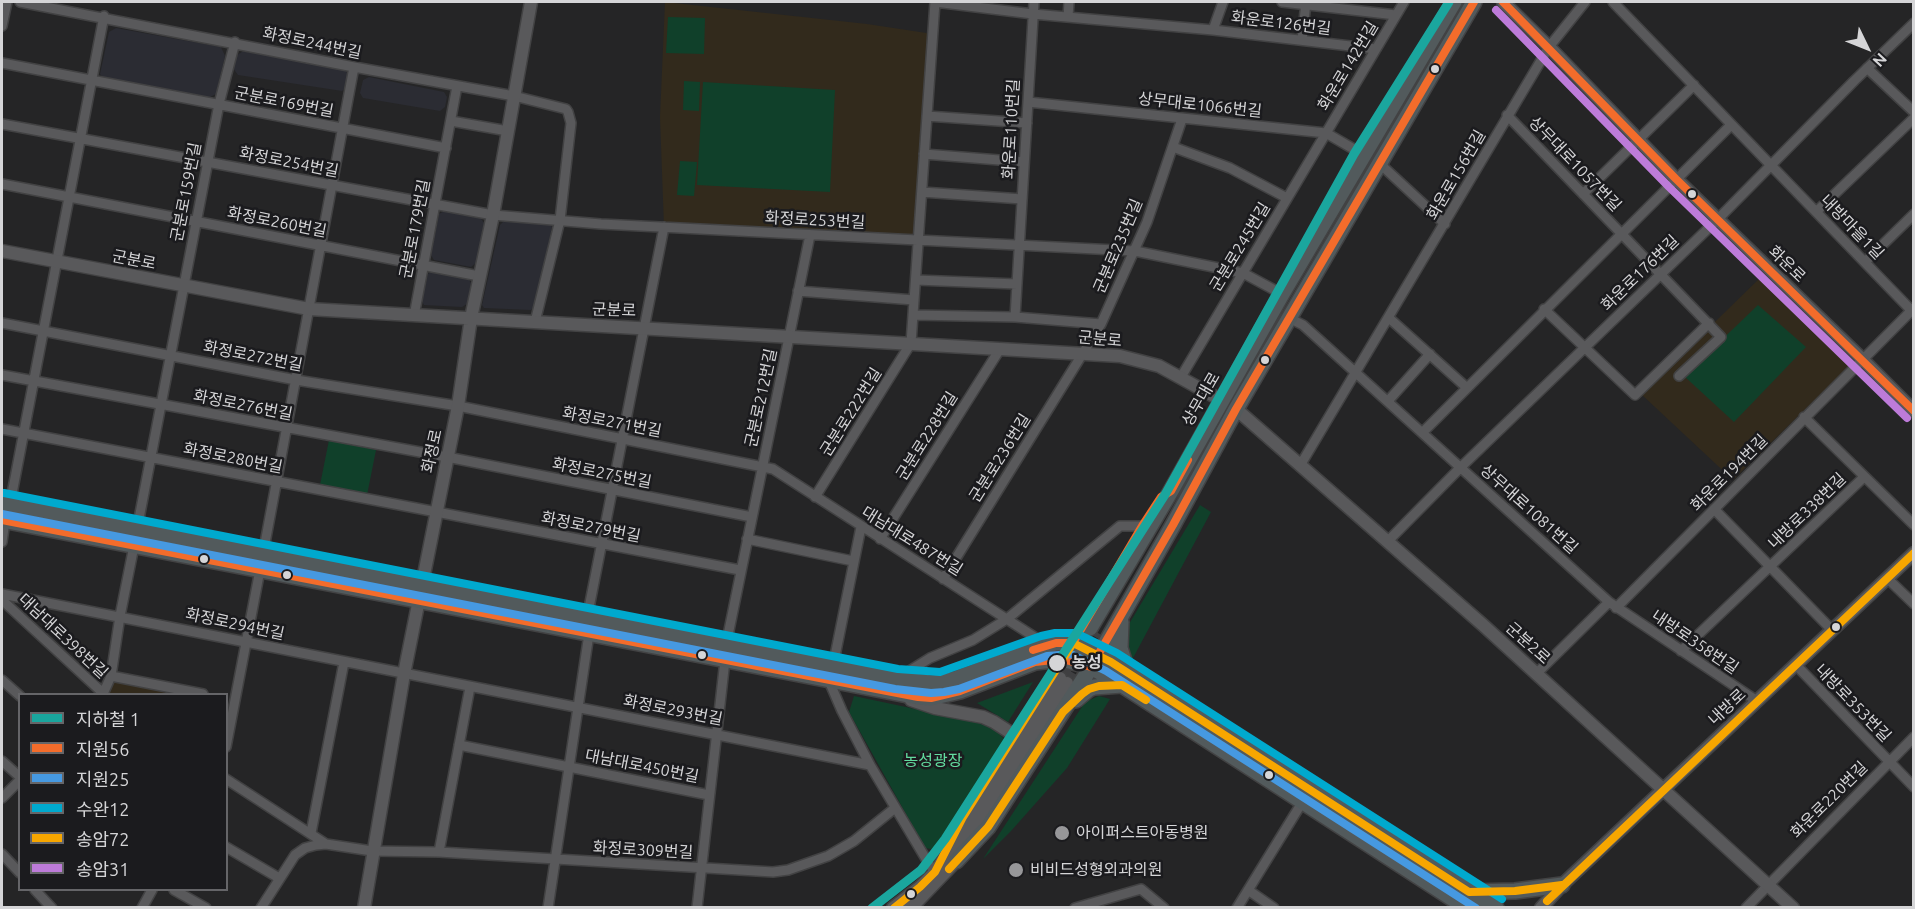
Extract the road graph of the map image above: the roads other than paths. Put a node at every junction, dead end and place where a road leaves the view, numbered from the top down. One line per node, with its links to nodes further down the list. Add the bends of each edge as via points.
1 (7, 2): 21 (street)
2 (20, 2): 18 (street, 화정로244번길)
3 (531, 2): 33 (street, 화정로)
4 (935, 2): 16 (street); 38 (street)
5 (1034, 2): 16 (street, 화운로110번길)
6 (1069, 2): 19 (street)
7 (1223, 2): 22 (street, 화운로126번길)
8 (1282, 2): 15 (street, 화운로126번길)
9 (1404, 2): 17 (street, 화운로142번길)
10 (1454, 2): 53 (main road, 상무대로)
11 (1474, 2): 56 (main road, 상무대로)
12 (1503, 2): 25 (street, 화운로)
13 (1585, 2): 25 (street, 화운로156번길)
14 (1613, 2): 31 (street, 내방마을1길)
15 (1306, 3): 17 (street, 화운로142번길); 23 (street)
16 (1033, 15): 19 (street); 34 (street, 화운로110번길)
17 (1396, 15): 26 (street, 화운로142번길)
18 (104, 16): 24 (street, 화정로244번길); 30 (street)
19 (1068, 17): 22 (street)
20 (1914, 23): 29 (street, 화운로176번길)
21 (2, 26)
22 (1213, 30): 23 (street, 화운로126번길)
23 (1302, 40): 26 (street, 화운로126번길)
24 (235, 42): 28 (street, 화정로244번길); 35 (street, 군분로159번길)
25 (1549, 47): 37 (street, 화운로156번길); 49 (street, 화운로)
26 (1376, 49): 47 (street, 화운로142번길)
27 (2, 63): 30 (street)
28 (354, 67): 32 (street, 화정로244번길); 45 (street, 군분로169번길)
29 (1867, 68): 36 (street); 57 (street, 화운로176번길)
30 (92, 81): 35 (street); 48 (street)
31 (1694, 85): 44 (street, 내방마을1길); 49 (street)
32 (458, 86): 33 (street, 화정로244번길); 41 (street, 군분로179번길)
33 (514, 96): 46 (street, 화정로); 70 (street, 화정로244번길, via 568,112 571,123)
34 (1028, 102): 40 (street, 상무대로1066번길); 42 (street, 화운로110번길)
35 (219, 104): 45 (street, 군분로169번길); 54 (street, 군분로159번길)
36 (1914, 112)
37 (1507, 115): 62 (street, 상무대로1057번길); 73 (street, 화운로156번길)
38 (927, 116): 42 (street); 52 (street)
39 (1914, 117): 67 (street)
40 (1182, 119): 47 (street, 상무대로1066번길); 50 (street, 군분로235번길)
41 (451, 121): 46 (street); 51 (street, 군분로179번길)
42 (1026, 123): 55 (street, 화운로110번길)
43 (2, 124): 48 (street, 화정로254번길)
44 (1731, 125): 57 (street, 내방마을1길); 58 (street)
45 (344, 128): 51 (street); 60 (street, 군분로169번길)
46 (508, 131): 68 (street, 화정로)
47 (1326, 133): 53 (street, 상무대로1066번길); 64 (street, 군분로245번길)
48 (80, 138): 54 (street, 화정로254번길); 63 (street)
49 (1638, 139): 58 (street, 화운로); 62 (street)
50 (1173, 147): 64 (street, via 1230,168); 81 (street, 군분로235번길)
51 (446, 148): 66 (street, 군분로179번길)
52 (924, 154): 55 (street); 61 (street)
53 (1364, 155): 92 (main road, 상무대로)
54 (207, 162): 60 (street, 화정로254번길); 72 (street, 군분로159번길)
55 (1024, 162): 65 (street, 화운로110번길)
56 (1378, 162): 73 (street); 101 (main road, 상무대로)
57 (1771, 166): 67 (street, 내방마을1길); 71 (street, 화운로176번길)
58 (1677, 180): 71 (street, 화운로); 75 (street)
59 (2, 184): 63 (street, 화정로260번길)
60 (333, 185): 66 (street, 화정로254번길); 78 (street, 군분로169번길)
61 (922, 192): 65 (street); 77 (street)
62 (1583, 194): 75 (street, 상무대로1057번길)
63 (69, 197): 72 (street, 화정로260번길); 82 (street)
64 (1287, 198): 85 (street, 군분로245번길)
65 (1022, 200): 79 (street, 화운로110번길)
66 (435, 205): 68 (street, 화정로254번길); 84 (street, 군분로179번길)
67 (1816, 212): 83 (street, 내방마을1길)
68 (493, 214): 70 (street, 화정로253번길); 87 (street, 화정로)
69 (1914, 214): 83 (street)
70 (560, 220): 74 (street, 화정로253번길); 103 (street)
71 (1717, 220): 86 (street, 화운로176번길); 116 (street, 화운로)
72 (196, 221): 78 (street, 화정로260번길); 90 (street, 군분로159번길)
73 (1445, 224): 102 (street, 화운로156번길)
74 (664, 227): 76 (street, 화정로253번길); 107 (street, 대남대로450번길)
75 (1621, 233): 86 (street, 상무대로1057번길); 95 (street, 상무대로1057번길)
76 (810, 235): 77 (street, 화정로253번길); 91 (street, 군분로212번길)
77 (919, 241): 79 (street, 화정로253번길); 88 (street)
78 (321, 246): 84 (street, 화정로260번길); 94 (street, 군분로169번길)
79 (1019, 246): 81 (street, 화정로253번길); 89 (street, 화운로110번길)
80 (2, 251): 82 (street, 군분로)
81 (1135, 251): 85 (street, 화정로253번길); 105 (street, 군분로235번길)
82 (56, 262): 90 (street, 군분로); 108 (street)
83 (1865, 262): 96 (street, 내방마을1길)
84 (424, 265): 87 (street, 화정로260번길); 98 (street, 군분로179번길)
85 (1243, 273): 92 (street, 화정로253번길); 120 (street, 군분로245번길)
86 (1661, 274): 106 (street, 상무대로1057번길); 111 (street, 화운로176번길)
87 (479, 276): 100 (street, 화정로)
88 (916, 280): 89 (street); 93 (street)
89 (1017, 284): 99 (street, 화운로110번길)
90 (183, 286): 94 (street, 군분로); 115 (street, 군분로159번길)
91 (798, 291): 93 (street); 109 (street, 군분로212번길)
92 (1282, 294): 124 (main road, 상무대로)
93 (914, 300): 97 (street)
94 (309, 309): 98 (street, 군분로); 121 (street, 군분로169번길)
95 (1544, 309): 111 (street); 123 (street)
96 (1912, 309): 116 (street, 화운로194번길)
97 (913, 315): 99 (street); 110 (street)
98 (414, 316): 100 (street, 군분로)
99 (1015, 317): 105 (street)
100 (471, 318): 103 (street, 군분로); 127 (street, 화정로)
101 (1289, 318): 117 (street, 상무대로1081번길, via 1303,325); 128 (main road, 상무대로)
102 (1389, 318): 114 (street); 117 (street, 화운로156번길)
103 (535, 322): 107 (street, 군분로)
104 (2, 323): 108 (street, 화정로272번길)
105 (1101, 324): 113 (street, 군분로235번길)
106 (1710, 325): 111 (street, via 1635,395); 119 (street, via 1721,337)
107 (646, 328): 109 (street, 군분로); 135 (street, 대남대로450번길)
108 (43, 330): 115 (street, 화정로272번길); 122 (street)
109 (790, 336): 110 (street, 군분로); 139 (street, 군분로212번길)
110 (911, 343): 112 (street, 군분로); 146 (street, 군분로222번길)
111 (1585, 348): 140 (street, 화운로176번길)
112 (1000, 349): 113 (street, 군분로); 157 (street, 군분로228번길)
113 (1083, 353): 120 (street, 군분로, via 1144,361); 169 (street, 군분로236번길)
114 (1430, 354): 123 (street); 125 (street)
115 (170, 355): 121 (street, 화정로272번길); 126 (street, 군분로159번길)
116 (1862, 359): 129 (street, 화운로); 130 (street, 화운로194번길)
117 (1356, 373): 125 (street, 상무대로1081번길); 138 (street, 화운로156번길)
118 (2, 375): 122 (street, 화정로276번길)
119 (1679, 376)
120 (1181, 377): 124 (street, 군분로)
121 (296, 380): 127 (street, 화정로272번길); 132 (street, 군분로169번길)
122 (33, 381): 126 (street, 화정로276번길); 134 (street)
123 (1466, 387): 133 (street)
124 (1221, 400): 144 (main road, 상무대로)
125 (1388, 401): 133 (street, 상무대로1081번길)
126 (160, 405): 132 (street, 화정로276번길); 137 (street, 군분로159번길)
127 (458, 406): 135 (street, 화정로271번길); 136 (street, 화정로)
128 (1236, 409): 138 (street, 군분2로); 145 (main road, 상무대로)
129 (1914, 411)
130 (1804, 417): 141 (street, 내방로338번길); 148 (street, 화운로194번길)
131 (2, 429): 134 (street, 화정로280번길)
132 (286, 429): 136 (street, 화정로276번길); 142 (street, 군분로169번길)
133 (1423, 432): 140 (street, 상무대로1081번길)
134 (24, 434): 137 (street, 화정로280번길); 147 (street)
135 (622, 440): 139 (street, 화정로271번길); 143 (street, 대남대로450번길)
136 (447, 457): 143 (street, 화정로275번길); 149 (street, 화정로)
137 (150, 458): 142 (street, 화정로280번길); 155 (street, 군분로159번길)
138 (1301, 464): 158 (street, 군분2로)
139 (762, 466): 146 (street, 대남대로487번길); 150 (street, 군분로212번길)
140 (1461, 467): 158 (street, 화운로176번길); 174 (street, 상무대로1081번길)
141 (1864, 477): 152 (street, 내방로338번길); 165 (street, 내방로338번길)
142 (276, 482): 149 (street, 화정로280번길); 163 (street, 군분로169번길)
143 (612, 490): 150 (street, 화정로275번길); 160 (street, 대남대로450번길)
144 (1171, 491): 145 (main road, 상무대로, via 1094,631 1179,498); 153 (main road, via 1161,497)
145 (1192, 491): 176 (main road)
146 (815, 497): 154 (street, 대남대로487번길)
147 (6, 503): 155 (main road)
148 (1714, 509): 165 (street); 174 (street, 화운로194번길)
149 (436, 512): 160 (street, 화정로279번길); 170 (street, 화정로)
150 (752, 517): 156 (street, 군분로212번길)
151 (3, 521): 159 (street); 161 (main road)
152 (1914, 525)
153 (1143, 526): 177 (street, via 1120,526); 181 (main road)
154 (861, 527): 157 (street, 대남대로487번길); 164 (street)
155 (137, 529): 163 (main road)
156 (747, 539): 164 (street); 167 (street, 군분로212번길)
157 (880, 539): 169 (street, 대남대로487번길)
158 (1388, 541): 189 (street, 군분2로)
159 (2, 542)
160 (602, 544): 167 (street, 화정로279번길); 178 (street, 대남대로450번길)
161 (134, 546): 166 (main road); 175 (street)
162 (1914, 553): 168 (street, 내방로)
163 (263, 554): 170 (main road)
164 (853, 561): 191 (street)
165 (1770, 566): 179 (street); 183 (street, 내방로338번길)
166 (260, 570): 170 (main road); 180 (street)
167 (740, 570): 184 (street, 군분로212번길)
168 (1887, 578): 173 (street); 179 (street, 내방로)
169 (943, 579): 177 (street, 대남대로487번길)
170 (420, 593): 178 (main road); 190 (street, 화정로)
171 (2, 594): 175 (street, 화정로294번길)
172 (2, 600): 197 (street, 대남대로398번길)
173 (1914, 604)
174 (1612, 605): 183 (street, 내방로358번길); 189 (street, 화운로194번길)
175 (120, 616): 180 (street, 화정로294번길); 192 (street)
176 (1122, 616): 186 (main road); 193 (main road, via 1120,648)
177 (1007, 619): 182 (street, 대남대로487번길); 195 (street, via 973,640 930,658)
178 (588, 626): 184 (main road); 203 (street, 대남대로450번길)
179 (1832, 630): 188 (street, 내방로)
180 (246, 641): 187 (street, 화정로294번길); 201 (street)
181 (1073, 643): 182 (main road); 185 (street); 186 (main road)
182 (1044, 646): 195 (main road, via 954,679)
183 (1681, 651): 202 (street, 내방로358번길)
184 (725, 653): 191 (main road); 206 (street, 군분로212번길)
185 (1062, 659): 186 (main road); 195 (main road, via 1035,662 931,698); 207 (street)
186 (1095, 661): 193 (main road); 204 (main road)
187 (344, 662): 190 (street, 화정로294번길); 223 (street)
188 (1796, 664): 202 (street, 내방로); 211 (street, 내방로353번길)
189 (1537, 673): 218 (street, 군분2로)
190 (404, 674): 196 (street, 화정로293번길); 226 (street, 화정로)
191 (831, 674): 195 (main road); 212 (street, via 842,711)
192 (111, 676): 198 (street); 199 (street)
193 (1125, 679): 204 (main road, via 1089,689); 221 (main road); 235 (main road, via 1299,781)
194 (2, 680): 200 (street)
195 (895, 686): 207 (street, via 935,708 983,717)
196 (470, 687): 203 (street, 화정로293번길); 209 (street)
197 (103, 693)
198 (104, 693)
199 (198, 693)
200 (18, 694)
201 (231, 700): 205 (street)
202 (1757, 701): 218 (street, 내방로)
203 (579, 707): 206 (street, 화정로293번길); 213 (street, 대남대로450번길)
204 (1063, 712): 230 (main road, via 988,828)
205 (228, 728)
206 (717, 734): 212 (street, 화정로293번길); 219 (street, 군분로212번길)
207 (1014, 735): 233 (street, via 963,817)
208 (1914, 737): 211 (street, 화운로220번길)
209 (459, 745): 213 (street, 대남대로450번길); 227 (street)
210 (2, 761): 214 (street)
211 (1889, 762): 217 (street, 내방로353번길); 238 (street, 화운로220번길)
212 (870, 765): 222 (street)
213 (569, 767): 219 (street, 대남대로450번길); 229 (street, 대남대로450번길)
214 (18, 776)
215 (18, 780): 220 (street)
216 (228, 780): 223 (street)
217 (1914, 788)
218 (1664, 789): 237 (street, 내방로); 238 (street, 군분2로)
219 (709, 795): 231 (street, 군분로212번길)
220 (2, 798)
221 (1303, 801): 236 (main road); 239 (street)
222 (895, 808): 231 (street, 화정로309번길, via 841,849 788,870); 233 (street)
223 (311, 833): 224 (street)
224 (326, 844): 226 (street, 화정로309번길); 234 (street, via 305,848)
225 (228, 848): 234 (street)
226 (372, 851): 227 (street, 화정로309번길); 248 (street, 화정로)
227 (439, 852): 229 (street, 화정로309번길)
228 (2, 854): 232 (street)
229 (555, 860): 231 (street, 화정로309번길); 249 (street, 대남대로450번길)
230 (956, 861): 233 (street, via 1064,681); 252 (street)
231 (700, 868): 250 (street, 군분로212번길)
232 (18, 871)
233 (935, 872): 251 (street)
234 (279, 878): 247 (street)
235 (1453, 882): 236 (main road, via 1453,891); 243 (main road)
236 (1432, 884): 243 (main road)
237 (1562, 885): 243 (main road, via 1515,891); 258 (street, 내방로); 259 (street)
238 (1767, 885): 260 (street, 화운로220번길); 261 (street, 군분2로)
239 (1248, 890): 255 (street); 256 (street)
240 (36, 891): 244 (street)
241 (151, 891): 245 (street)
242 (176, 891): 246 (street)
243 (1464, 904): 257 (main road)
244 (52, 908)
245 (142, 908)
246 (206, 908)
247 (261, 908)
248 (364, 908)
249 (548, 908)
250 (697, 908)
251 (893, 908)
252 (911, 908)
253 (1075, 908): 254 (street, via 1141,888)
254 (1164, 908)
255 (1237, 908)
256 (1275, 908)
257 (1496, 908)
258 (1542, 908)
259 (1552, 908)
260 (1746, 908)
261 (1793, 908)

